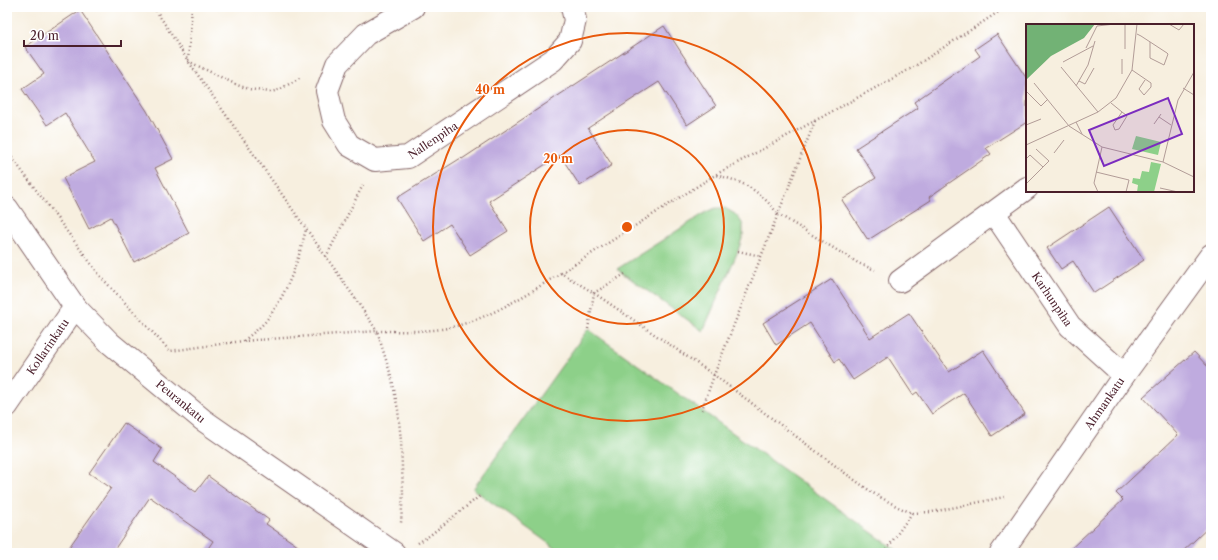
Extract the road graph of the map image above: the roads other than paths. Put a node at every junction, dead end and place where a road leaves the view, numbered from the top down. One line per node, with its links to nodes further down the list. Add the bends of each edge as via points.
1 (413, 7): 2 (street, Nallenpiha, via 366,34 337,64 327,91 334,121 349,144 375,160 408,157 553,60 570,41 575,20)
2 (572, 7)
3 (1026, 189): 5 (street)
4 (7, 208): 8 (street, Peurankatu)
5 (994, 213): 7 (street); 9 (street, Karhunpiha, via 1070,326)
6 (1211, 255): 9 (street, Ahmankatu)
7 (900, 281)
8 (75, 307): 10 (street, Kollarinkatu); 11 (street, Peurankatu, via 110,344 203,420)
9 (1124, 375): 12 (street, Ahmankatu)
10 (7, 406)
11 (394, 553)
12 (1001, 553)

